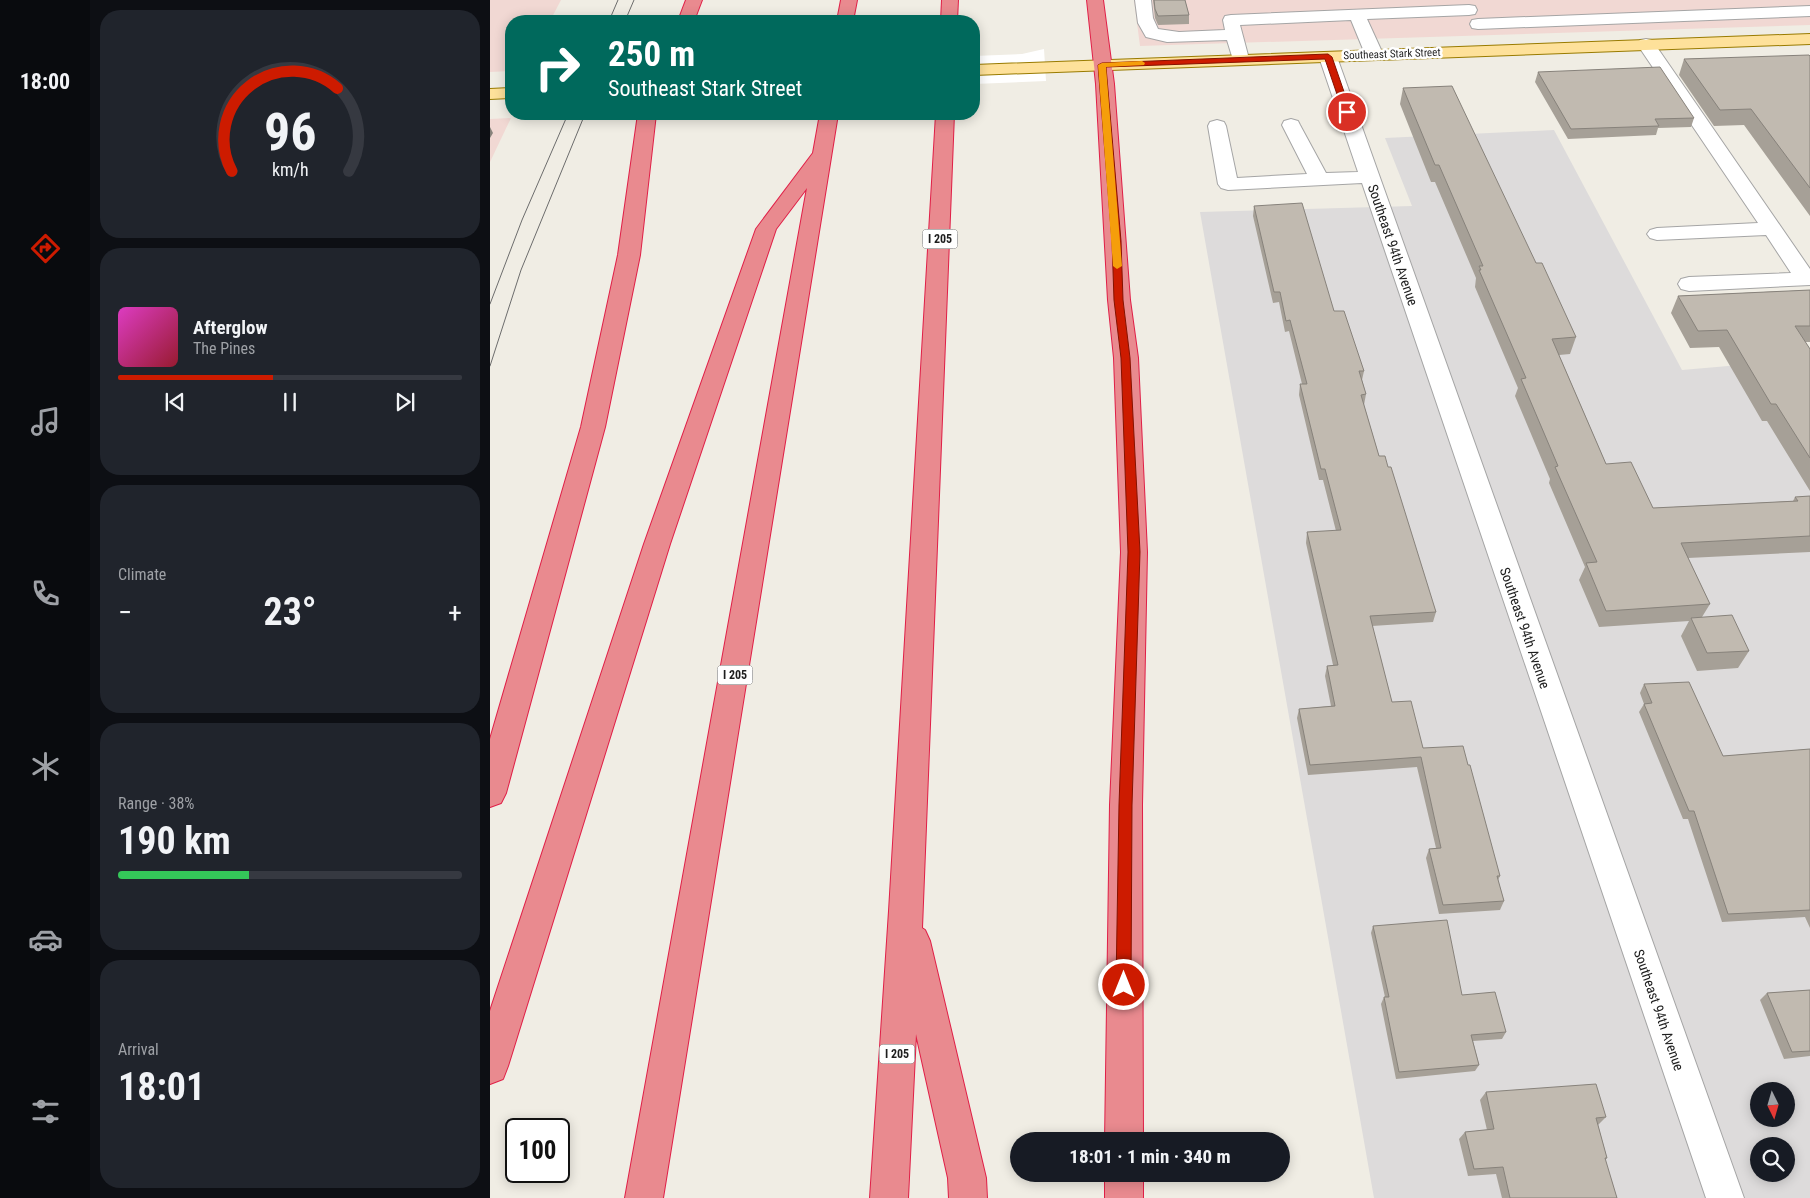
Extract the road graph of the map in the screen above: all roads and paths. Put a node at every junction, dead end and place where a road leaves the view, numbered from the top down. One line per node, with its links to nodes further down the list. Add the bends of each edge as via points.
1 (694, 0): 9 (highway)
2 (849, 0): 10 (highway)
3 (950, 0): 11 (highway)
4 (1095, 0): 21 (highway)
5 (1143, 0): 14 (street, via 1147,26 1153,34 1166,37)
6 (1320, 0): 13 (street)
7 (1810, 10): 8 (street)
8 (1470, 11): 12 (street); 17 (street)
9 (688, 15)
10 (846, 15)
11 (949, 15)
12 (1357, 15): 13 (street); 18 (street)
13 (1327, 16): 14 (street)
14 (1231, 20): 20 (street)
15 (1810, 39): 16 (main road, Southeast Stark Street)
16 (1646, 44): 17 (main road, Southeast Stark Street); 33 (street)
17 (1494, 50): 18 (main road, Southeast Stark Street)
18 (1374, 54): 19 (main road, Southeast Stark Street)
19 (1328, 57): 20 (main road, Southeast Stark Street); 31 (street, Southeast 94th Avenue)
20 (1240, 59): 21 (main road, Southeast Stark Street)
21 (1102, 65): 22 (main road, Southeast Stark Street); 39 (highway, via 1126,358 1134,552 1126,805)
22 (980, 70)
23 (505, 93): 24 (main road)
24 (490, 94)
25 (646, 120): 36 (highway, via 629,254 593,427)
26 (828, 120): 30 (highway, I 205)
27 (945, 120): 37 (highway, I 205)
28 (1291, 125): 32 (street)
29 (1217, 126): 32 (street, via 1228,184)
30 (822, 152): 38 (highway, via 766,229 657,544); 41 (highway, I 205)
31 (1369, 177): 32 (street); 45 (street, Southeast 94th Avenue)
32 (1319, 179)
33 (1772, 229): 34 (street); 35 (street, via 1806,279)
34 (1657, 234)
35 (1689, 284)
36 (490, 793)
37 (906, 911): 42 (highway, I 205); 43 (highway, via 967,1178)
38 (490, 1066)
39 (1124, 1132)
40 (1124, 1182): 44 (highway)
41 (644, 1198)
42 (889, 1198)
43 (968, 1198)
44 (1124, 1198)
45 (1725, 1198)

